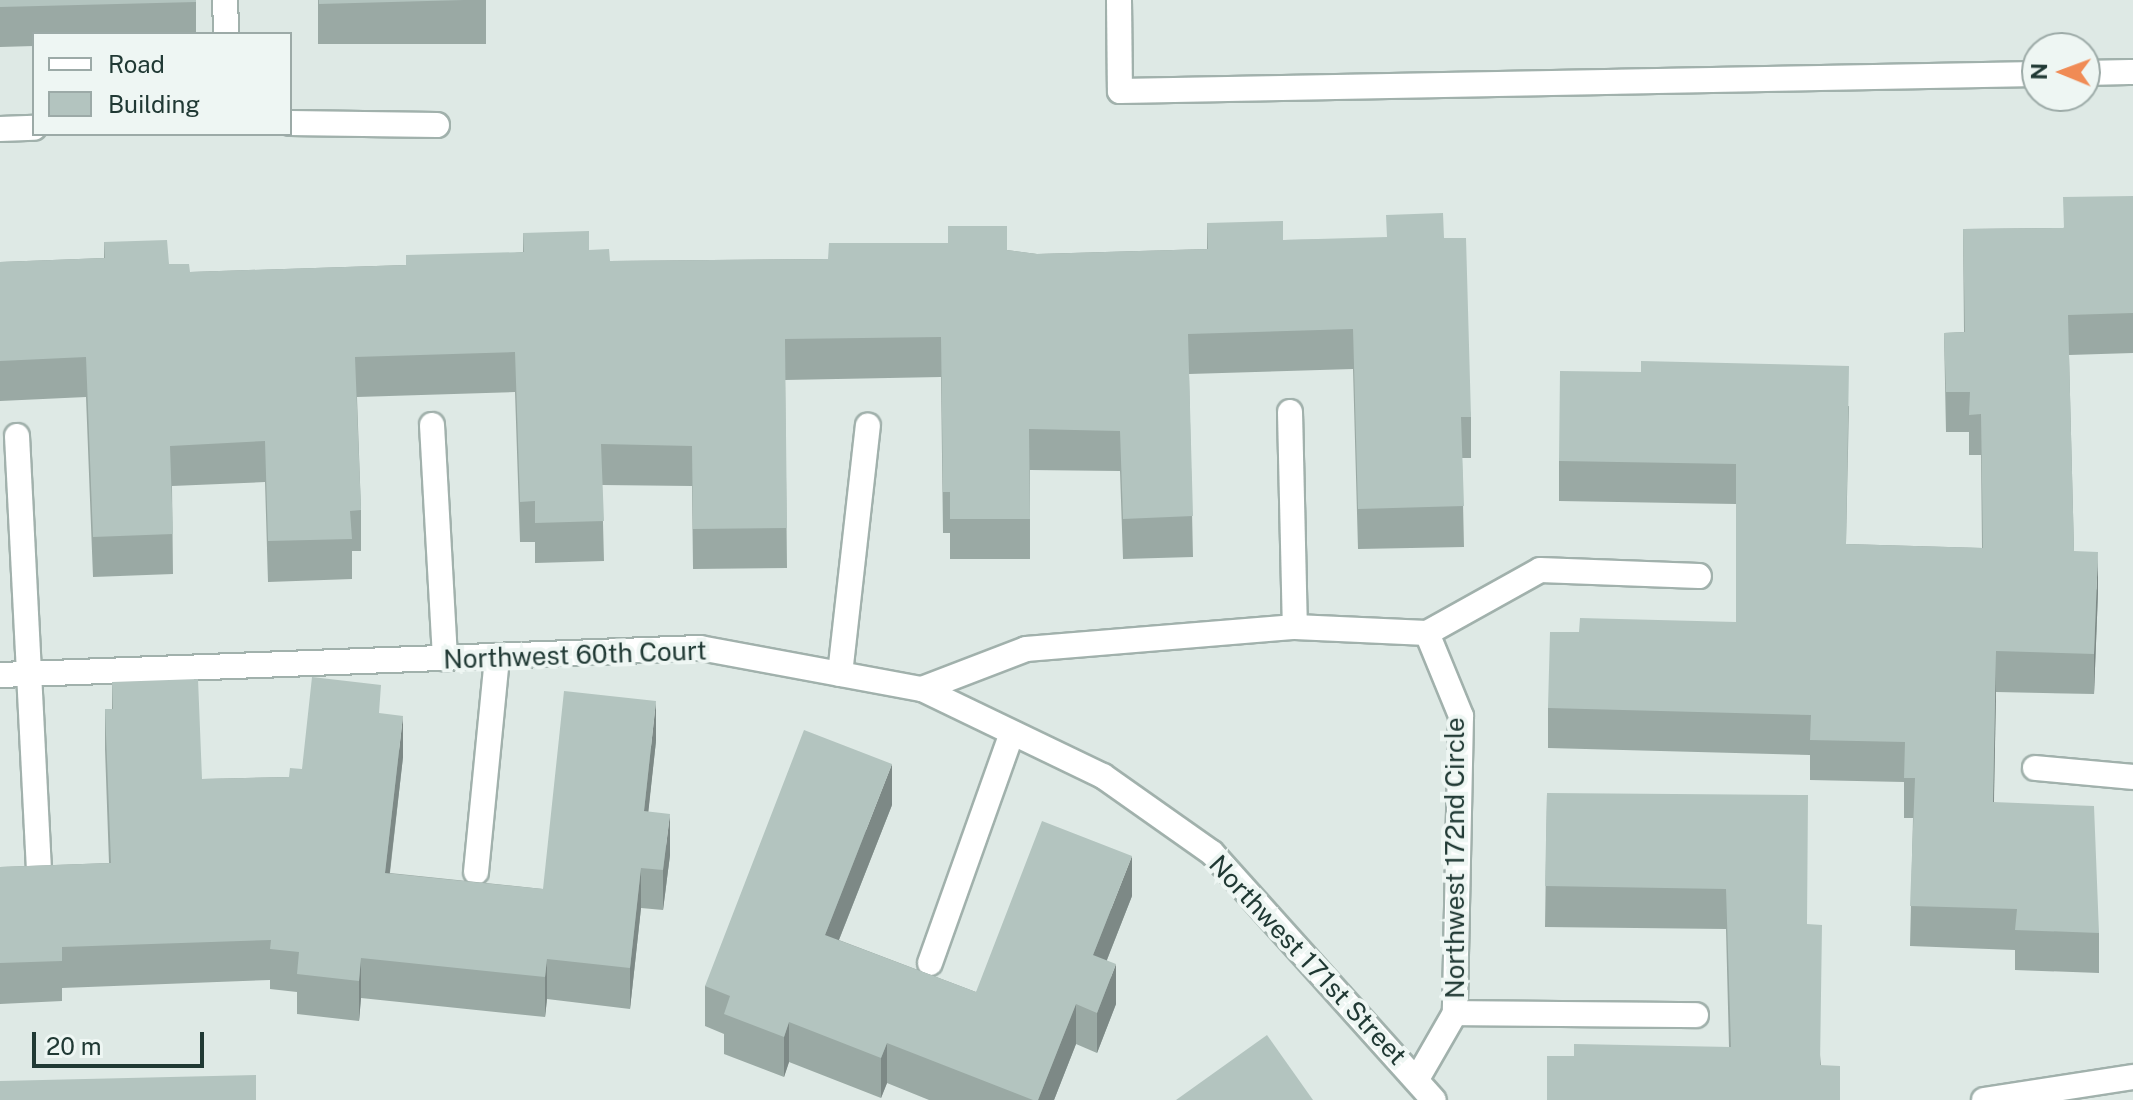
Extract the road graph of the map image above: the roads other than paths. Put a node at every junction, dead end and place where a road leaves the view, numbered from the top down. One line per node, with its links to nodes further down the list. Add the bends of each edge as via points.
1 (225, 0): 3 (street)
2 (1119, 0): 6 (street, via 1120,91)
3 (226, 32)
4 (2133, 72): 5 (street)
5 (2101, 73)
6 (2021, 74)
7 (292, 123): 8 (street)
8 (437, 125)
9 (32, 128): 10 (street)
10 (0, 129)
11 (1290, 412): 16 (street)
12 (432, 425): 19 (street)
13 (868, 426): 21 (street)
14 (17, 436): 20 (street)
15 (1699, 576): 17 (street, via 1540,570)
16 (1295, 627): 17 (street); 23 (street, via 1026,649)
17 (1427, 633): 30 (street, Northwest 172nd Circle, via 1461,716)
18 (497, 656): 19 (street, Northwest 60th Court); 21 (street, Northwest 60th Court, via 700,648); 28 (street)
19 (445, 659): 20 (street, Northwest 60th Court)
20 (29, 674): 22 (street, Northwest 60th Court); 27 (street)
21 (840, 674): 23 (street, Northwest 60th Court)
22 (0, 675)
23 (922, 689): 24 (street, Northwest 171st Street)
24 (1012, 733): 29 (street); 33 (street, Northwest 171st Street, via 1103,776 1212,853)
25 (2035, 768): 26 (street)
26 (2133, 777)
27 (39, 864)
28 (476, 872)
29 (930, 963)
30 (1455, 1013): 31 (street); 33 (street, Northwest 172nd Circle)
31 (1696, 1015)
32 (2133, 1077): 35 (street)
33 (1417, 1079): 34 (street, Northwest 171st Street)
34 (1434, 1100)
35 (1984, 1100)

